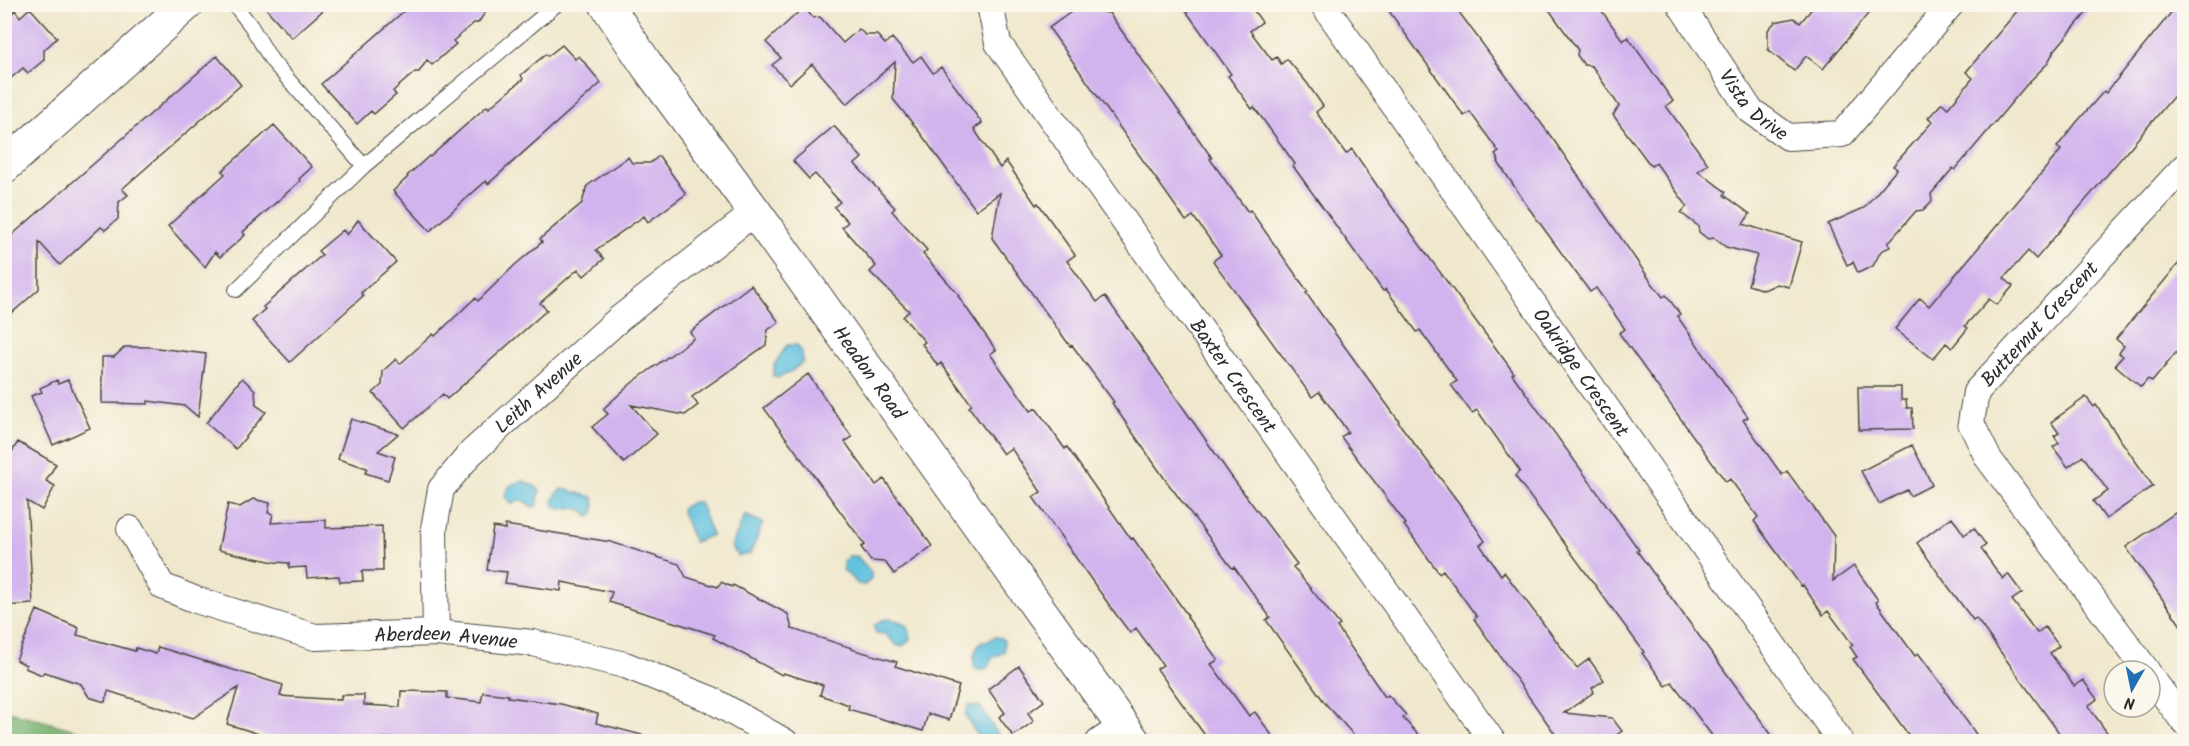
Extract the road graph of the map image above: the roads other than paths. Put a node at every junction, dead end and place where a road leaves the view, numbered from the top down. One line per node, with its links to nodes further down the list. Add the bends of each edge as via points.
1 (187, 4): 10 (street)
2 (234, 4): 9 (lane, via 272,61)
3 (557, 4): 9 (lane)
4 (606, 4): 12 (street, Headon Road, via 648,68)
5 (993, 4): 21 (street, Baxter Crescent, via 998,43)
6 (1323, 4): 22 (street, Oakridge Crescent)
7 (1680, 4): 8 (street, Vista Drive, via 1749,110 1788,137 1842,134)
8 (1951, 4)
9 (364, 166): 13 (lane)
10 (4, 167)
11 (2184, 167): 16 (street, Butternut Crescent, via 1976,392 1971,423 1988,458)
12 (755, 212): 15 (street, Leith Avenue, via 619,319 471,453 441,489 434,529); 19 (street, Headon Road)
13 (236, 290)
14 (130, 530): 15 (street, Aberdeen Avenue, via 162,586 196,600 315,637)
15 (436, 633): 20 (street, Aberdeen Avenue, via 533,644 626,665 710,699)
16 (2138, 659)
17 (2162, 692): 18 (street)
18 (2184, 722)
19 (1118, 736)
20 (785, 741)
21 (1493, 741)
22 (1841, 741)

